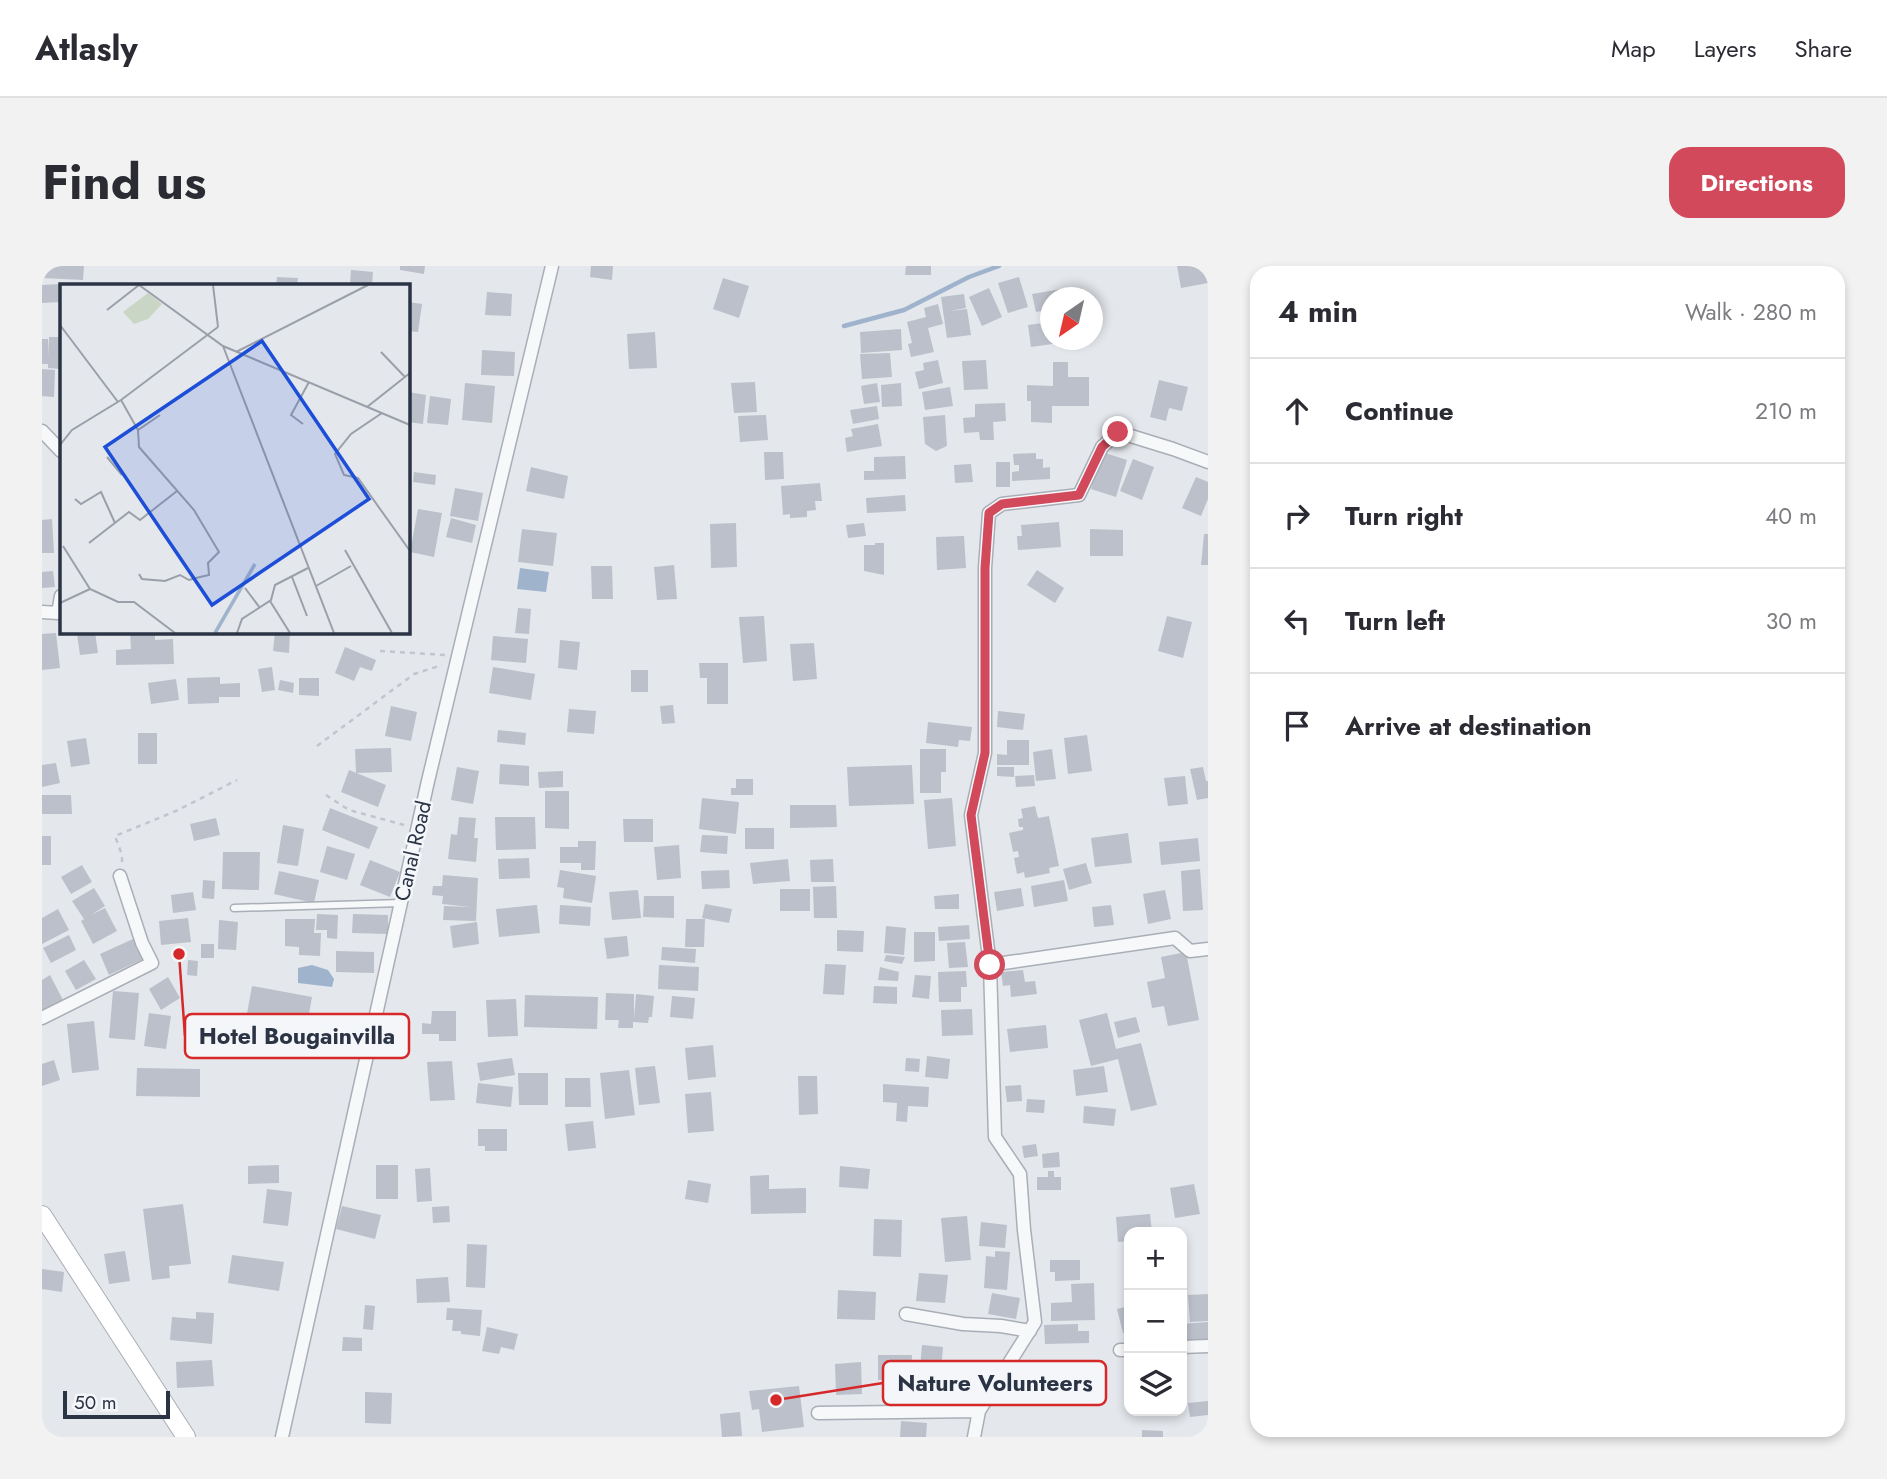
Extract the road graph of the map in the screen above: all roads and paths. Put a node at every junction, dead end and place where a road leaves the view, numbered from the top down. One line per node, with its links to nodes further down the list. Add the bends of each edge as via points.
1 (552, 266): 11 (street, Canal Road)
2 (42, 431): 3 (street)
3 (60, 450)
4 (1208, 462): 16 (street, via 1118,432 1102,447 1079,495 1002,504 989,513 985,753 971,815)
5 (60, 601): 6 (street, via 58,612)
6 (42, 612)
7 (380, 651): 8 (path, via 448,655 446,664 414,674)
8 (317, 746)
9 (237, 780): 12 (path, via 115,836 122,855)
10 (326, 794): 11 (path, via 348,810)
11 (417, 829): 13 (street, Canal Road)
12 (120, 876): 17 (street, via 152,963)
13 (401, 903): 14 (lane); 26 (street, Canal Road)
14 (234, 908)
15 (1208, 949): 16 (street, via 1190,951 1175,938)
16 (990, 965): 20 (street, via 995,1137 1020,1174 1035,1322)
17 (42, 1018)
18 (42, 1215): 25 (street)
19 (906, 1314): 20 (street)
20 (1030, 1331): 23 (street)
21 (1208, 1346): 22 (street)
22 (1187, 1347)
23 (979, 1411): 24 (street); 27 (street)
24 (818, 1412)
25 (186, 1437)
26 (282, 1437)
27 (974, 1437)

